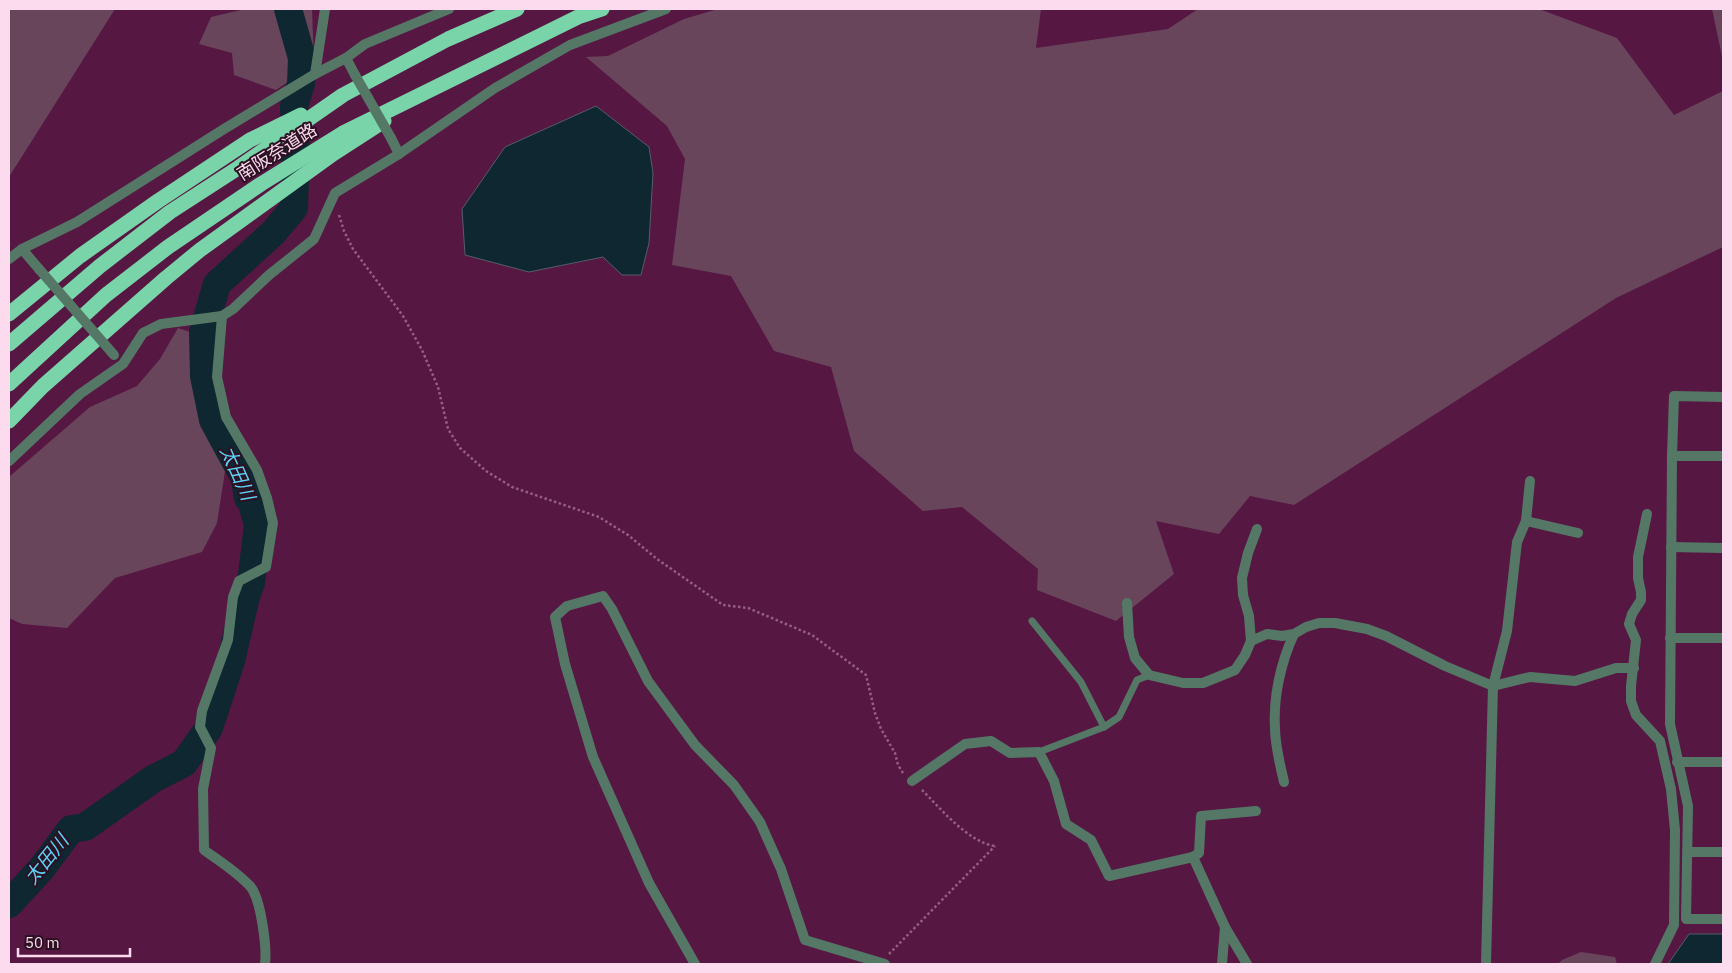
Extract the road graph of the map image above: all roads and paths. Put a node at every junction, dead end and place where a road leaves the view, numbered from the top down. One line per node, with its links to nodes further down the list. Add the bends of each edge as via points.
1 (325, 9): 7 (street)
2 (449, 9): 6 (street, via 365,44)
3 (517, 9): 8 (highway, 南阪奈道路, via 448,39)
4 (602, 9): 9 (highway, 南阪奈道路, via 578,17)
5 (666, 9): 10 (street, via 570,45 495,88)
6 (346, 58): 7 (street); 10 (street, bridge)
7 (315, 74): 12 (street, via 77,222)
8 (343, 95): 14 (highway, via 250,140 88,251); 16 (highway, 南阪奈道路, via 170,212 100,266)
9 (419, 95): 18 (highway, 南阪奈道路, via 343,133 168,247 106,295); 20 (highway, via 200,250 43,386)
10 (399, 154): 11 (street, via 335,193)
11 (334, 197): 15 (street, via 314,239); 44 (path, via 353,249 403,316 422,350 438,387 448,429 460,448 486,471 512,487 599,517 723,605 748,608 812,635 866,675 881,729 902,773)
12 (22, 249): 13 (street); 17 (street, bridge)
13 (9, 259)
14 (9, 314)
15 (222, 316): 17 (street, via 161,324 143,333); 53 (street, via 217,377 226,417 257,470 273,523 266,567 239,581 233,597 228,640 202,711 200,727 211,748 203,789 204,850 252,888 264,925)
16 (9, 344)
17 (124, 364): 23 (street, via 80,394)
18 (9, 384)
19 (1723, 397): 21 (street, via 1674,396)
20 (9, 421)
21 (1672, 456): 22 (street); 29 (street)
22 (1723, 456)
23 (9, 462)
24 (1530, 481): 26 (street)
25 (1647, 514): 37 (street, via 1638,558 1641,600 1629,624 1636,640)
26 (1526, 521): 28 (street); 39 (street, via 1517,542 1507,631)
27 (1257, 529): 36 (street, via 1242,578)
28 (1578, 533)
29 (1671, 547): 30 (street); 34 (street)
30 (1723, 548)
31 (1127, 602): 38 (street, via 1129,637 1135,658)
32 (1032, 621): 40 (lane, via 1081,682)
33 (1294, 634): 36 (street, via 1267,634); 39 (street, via 1319,623 1367,628); 45 (street, via 1278,687 1274,728)
34 (1670, 638): 35 (street); 42 (street, via 1670,724)
35 (1723, 638)
36 (1251, 641): 38 (street, via 1235,670 1203,683 1183,683)
37 (1634, 668): 39 (street, via 1616,668 1575,681 1530,677); 58 (street, via 1631,701 1636,715 1660,741 1676,830 1674,925)
38 (1149, 675): 40 (lane, via 1137,680 1119,717)
39 (1493, 686): 57 (street)
40 (1104, 727): 41 (lane)
41 (1039, 752): 44 (street, via 1010,753 991,741 965,744); 49 (street, via 1054,781 1066,824 1091,840 1108,876)
42 (1677, 762): 43 (street); 47 (street, via 1688,806)
43 (1723, 762)
44 (912, 781): 52 (path, via 968,834 994,846)
45 (1284, 782)
46 (1256, 811): 49 (street, via 1201,816 1199,853)
47 (1688, 852): 48 (street); 50 (street, via 1686,919)
48 (1723, 852)
49 (1194, 857): 51 (street)
50 (1723, 919)
51 (1225, 926): 55 (street); 56 (street)
52 (883, 963): 54 (street, via 804,940 781,869 760,822 734,785 695,745 648,681 603,596 567,606 555,617 565,664 593,757 650,883)
53 (264, 964)
54 (695, 964)
55 (1222, 964)
56 (1246, 964)
57 (1486, 964)
58 (1655, 964)

